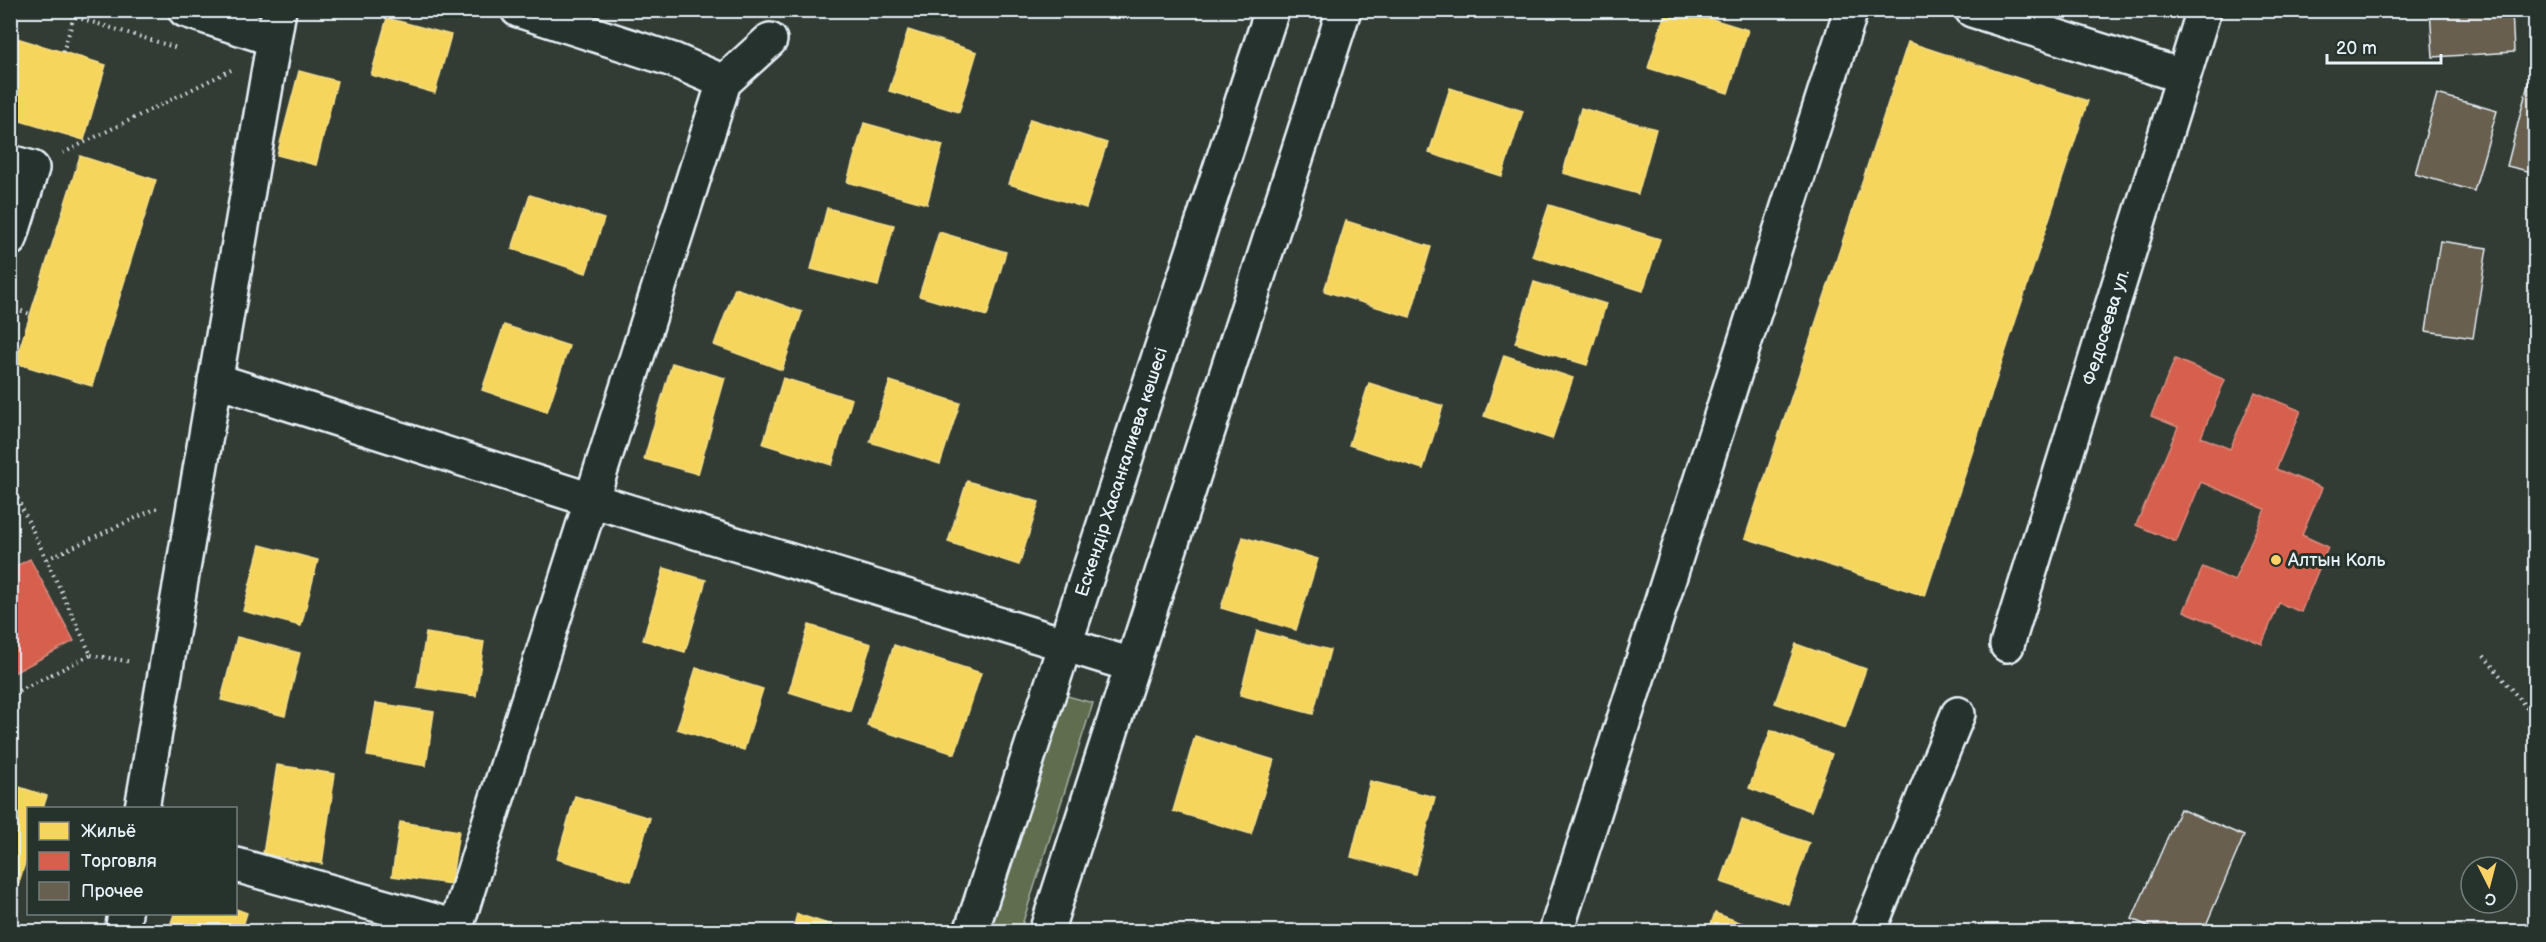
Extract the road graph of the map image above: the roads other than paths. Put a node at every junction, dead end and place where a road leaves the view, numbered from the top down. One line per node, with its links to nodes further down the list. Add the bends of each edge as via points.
1 (185, 10): 8 (street)
2 (518, 10): 11 (street, via 673,60)
3 (1272, 10): 16 (street, Ескендір Хасанғалиева көшесі)
4 (1344, 10): 18 (street)
5 (1851, 10): 27 (street)
6 (1972, 10): 10 (street)
7 (2204, 10): 10 (street, Федосеева ул.)
8 (276, 25): 14 (street)
9 (770, 40): 11 (street)
10 (2182, 76): 17 (street, Федосеева ул.)
11 (724, 82): 15 (street)
12 (21, 165): 13 (street)
13 (10, 238)
14 (215, 380): 15 (street); 20 (street)
15 (591, 500): 16 (street); 23 (street)
16 (1064, 645): 18 (street); 25 (street, Ескендір Хасанғалиева көшесі)
17 (2007, 645)
18 (1132, 665): 26 (street)
19 (1958, 714): 28 (street)
20 (142, 807)
21 (237, 865): 23 (street)
22 (125, 915): 24 (street)
23 (457, 929)
24 (122, 932)
25 (971, 932)
26 (1046, 932)
27 (1556, 932)
28 (1868, 932)

